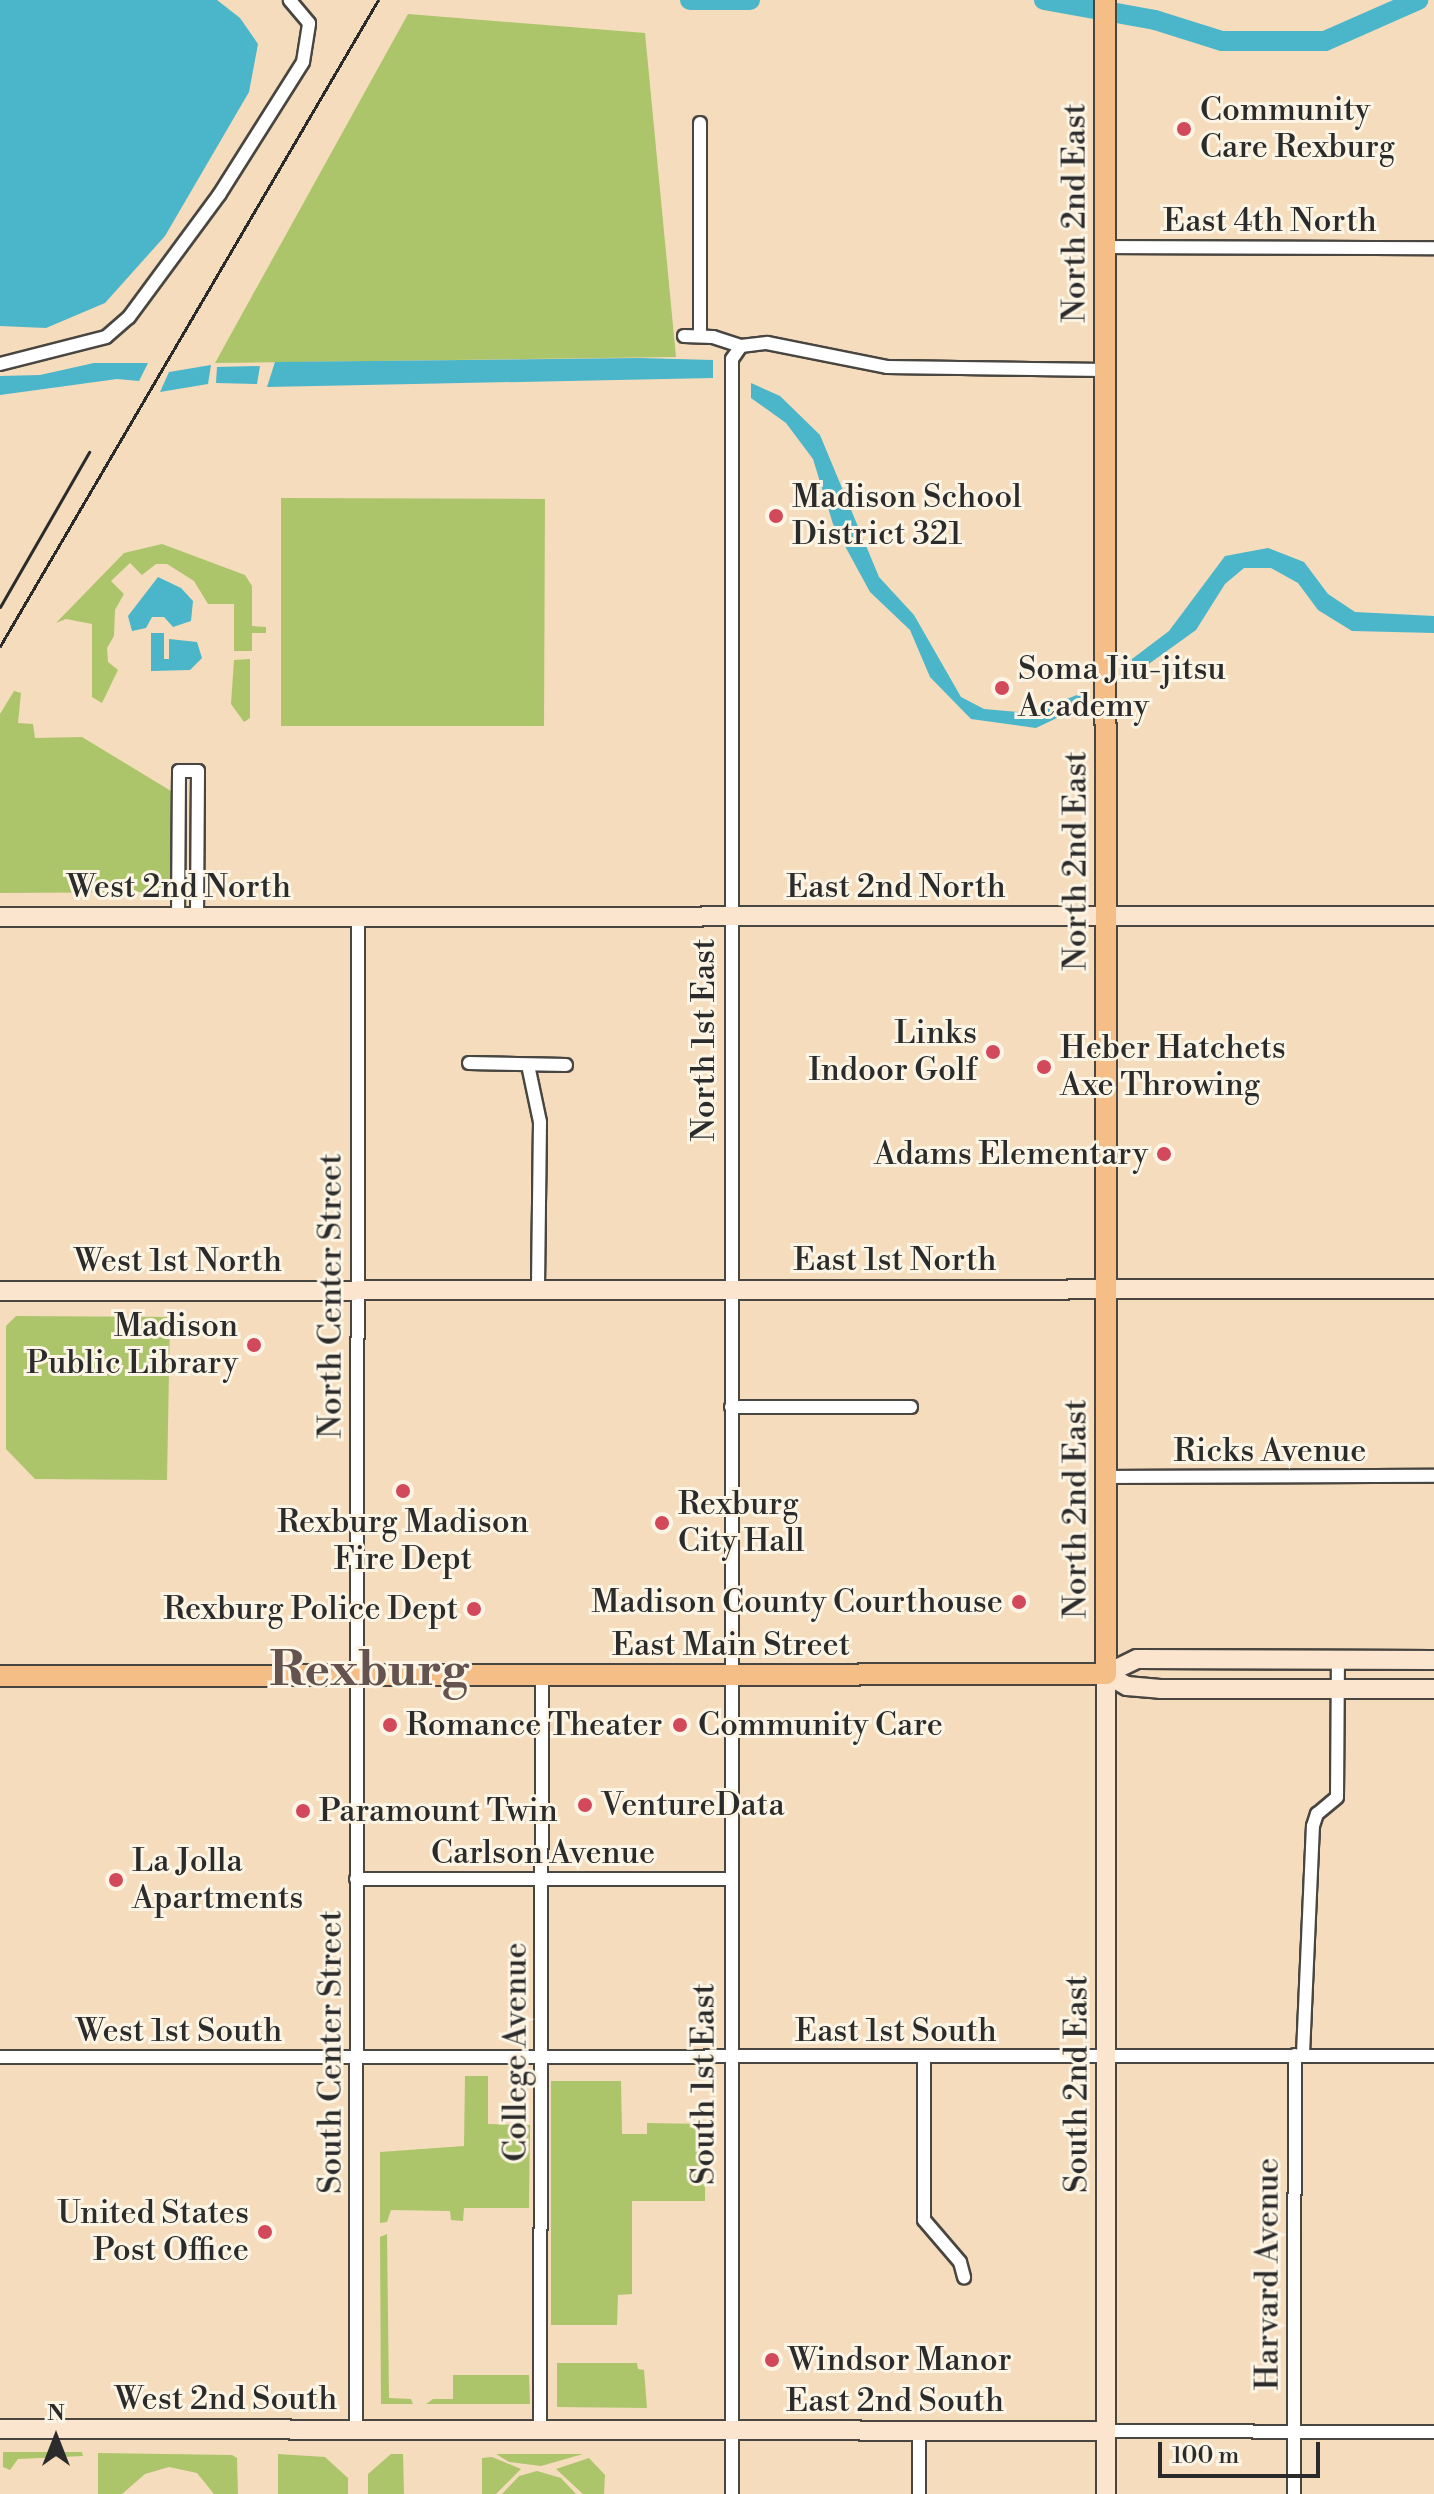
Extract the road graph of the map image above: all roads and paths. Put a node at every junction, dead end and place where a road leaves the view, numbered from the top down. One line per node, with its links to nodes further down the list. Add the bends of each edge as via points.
1 (290, 0): 9 (street, via 309,23 303,62 219,195 145,297 106,337)
2 (1105, 0): 4 (main road, North 2nd East)
3 (700, 123): 6 (street)
4 (1105, 247): 5 (street, East 4th North); 10 (main road, North 2nd East)
5 (1434, 248)
6 (700, 335): 7 (street); 8 (street)
7 (684, 336)
8 (741, 346): 10 (street, via 781,344 915,369); 15 (street, North 1st East, via 732,359)
9 (0, 364)
10 (1105, 370): 16 (main road, North 2nd East)
11 (358, 916): 14 (street, West 2nd North); 15 (street, East 2nd North); 23 (street, North Center Street)
12 (1434, 916): 16 (street, East 2nd North)
13 (0, 917): 14 (street, West 2nd North)
14 (188, 917): 14 (street, via 198,771 179,771)
15 (730, 917): 16 (street, East 2nd North); 25 (street, North 1st East)
16 (1106, 917): 20 (main road, North 2nd East)
17 (469, 1063): 18 (street)
18 (528, 1065): 19 (street); 24 (street, via 540,1122)
19 (566, 1065)
20 (1106, 1289): 21 (street, East 1st North); 25 (street, East 1st North); 29 (main road, North 2nd East)
21 (1434, 1289)
22 (0, 1291): 23 (street, West 1st North)
23 (356, 1291): 24 (street, East 1st North); 33 (street, North Center Street)
24 (538, 1291): 25 (street, East 1st North)
25 (730, 1291): 26 (street, North 1st East)
26 (731, 1407): 27 (street); 35 (street, North 1st East)
27 (911, 1407)
28 (1434, 1476): 29 (street, Ricks Avenue)
29 (1106, 1477): 32 (main road, North 2nd East)
30 (1434, 1660): 31 (street, East Main Street)
31 (1338, 1661): 32 (street, East Main Street, via 1137,1659); 38 (street, Harvard Avenue)
32 (1106, 1674): 35 (main road, East Main Street); 38 (street, East Main Street, via 1127,1686 1160,1689); 43 (street, South 2nd East)
33 (356, 1675): 34 (main road, East Main Street); 36 (main road, East Main Street); 39 (street, South Center Street)
34 (542, 1675): 35 (main road, East Main Street); 41 (street, College Avenue)
35 (731, 1675): 40 (street, South 1st East)
36 (0, 1676)
37 (1434, 1689): 38 (street, East Main Street)
38 (1338, 1690): 42 (street, Harvard Avenue, via 1337,1797 1317,1814 1313,1826)
39 (356, 1879): 41 (street, Carlson Avenue); 44 (street, South Center Street)
40 (730, 1879): 41 (street, Carlson Avenue); 48 (street, South 1st East)
41 (543, 1880): 45 (street, College Avenue)
42 (1299, 2054): 43 (street, East 1st South); 46 (street, East 1st South); 57 (street, Harvard Avenue)
43 (1107, 2055): 49 (street, East 1st South); 56 (street, South 2nd East)
44 (358, 2056): 45 (street, East 1st South); 47 (street, West 1st South); 52 (street, South Center Street)
45 (542, 2056): 48 (street, East 1st South); 53 (street, College Avenue)
46 (1434, 2056)
47 (0, 2057)
48 (731, 2057): 49 (street, East 1st South); 54 (street, South 1st East)
49 (924, 2057): 50 (street, via 924,2220 960,2262)
50 (964, 2277)
51 (0, 2429): 52 (street, West 2nd South)
52 (356, 2429): 53 (street, East 2nd South)
53 (540, 2430): 54 (street, East 2nd South)
54 (730, 2430): 55 (street, East 2nd South); 59 (street, South 1st East)
55 (919, 2431): 56 (street, East 2nd South); 60 (street)
56 (1106, 2431): 57 (street, East 2nd South); 61 (street, South 2nd East)
57 (1294, 2432): 58 (street, East 2nd South); 62 (street, Harvard Avenue)
58 (1434, 2432)
59 (732, 2494)
60 (919, 2494)
61 (1106, 2494)
62 (1294, 2494)

